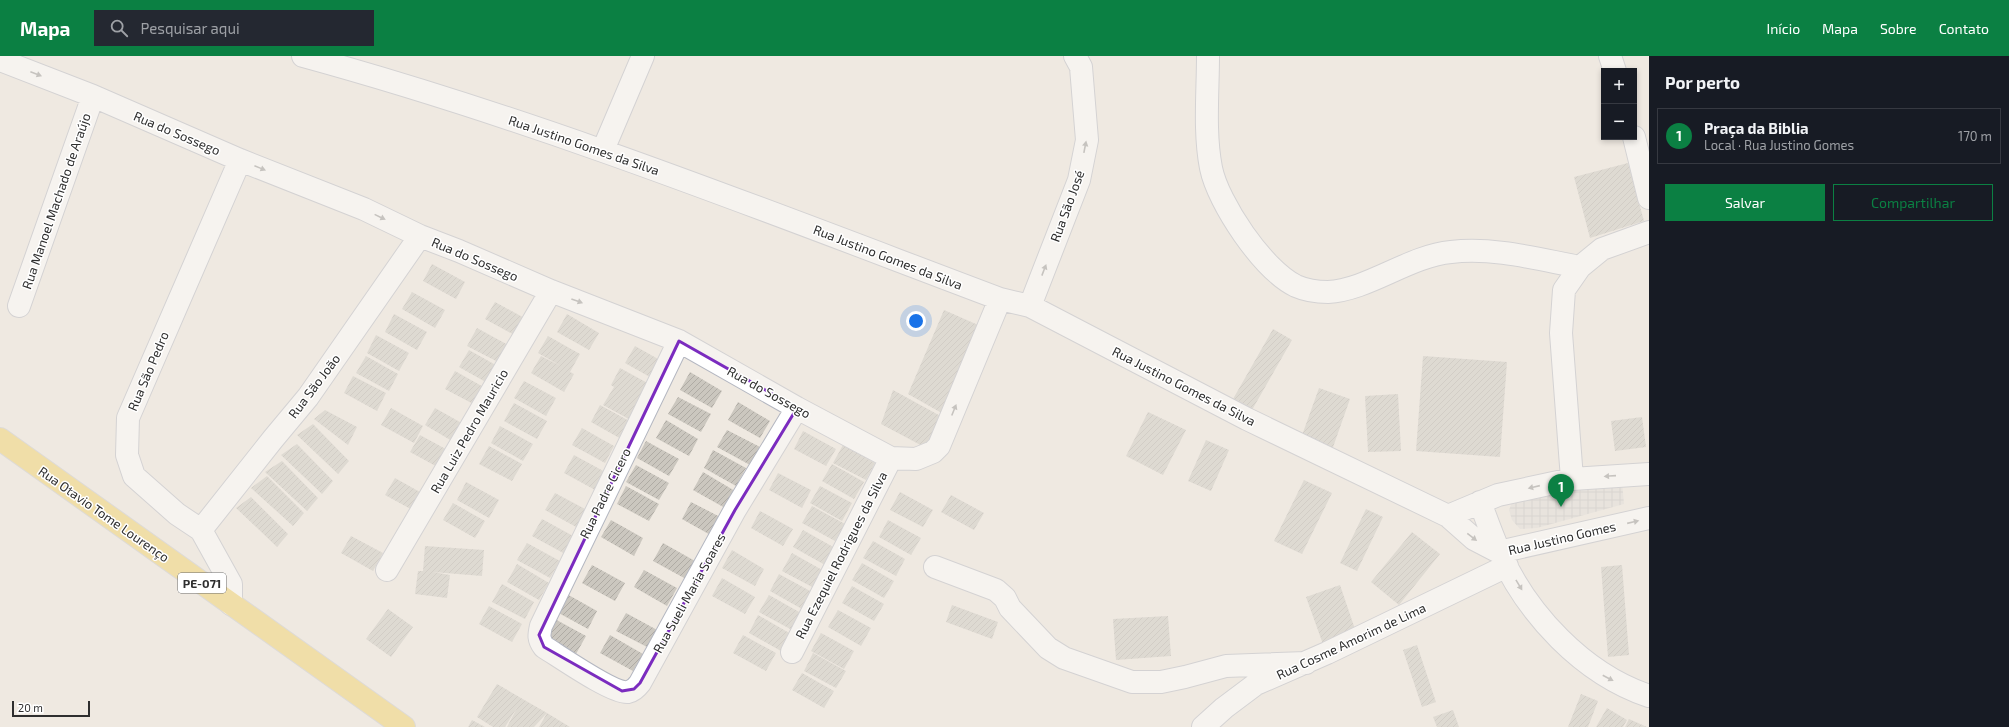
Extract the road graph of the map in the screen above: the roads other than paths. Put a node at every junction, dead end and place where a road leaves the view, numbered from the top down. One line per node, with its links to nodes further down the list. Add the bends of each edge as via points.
1 (303, 56): 12 (street, Rua Justino Gomes da Silva, via 372,75)
2 (643, 56): 12 (street)
3 (1208, 56): 17 (street, via 1209,144 1214,181 1257,254 1295,286 1328,292 1347,289 1428,256 1471,250 1499,252)
4 (1610, 56): 7 (street)
5 (0, 60): 8 (street, Rua do Sossego, one-way to 8)
6 (1080, 60): 21 (street, Rua São José, one-way to 6, via 1079,180 1087,140)
7 (1613, 68)
8 (93, 96): 13 (street, Rua do Sossego); 20 (street, Rua Manoel Machado de Araújo)
9 (1649, 134): 10 (street)
10 (1637, 136)
11 (1635, 140): 14 (street)
12 (603, 150): 19 (street, Rua Justino Gomes da Silva)
13 (240, 160): 16 (street, Rua do Sossego, one-way to 16, via 364,209); 31 (street, Rua São Pedro, via 128,418 127,455 134,476 177,514)
14 (1649, 198)
15 (1649, 232): 17 (street, via 1602,249)
16 (420, 236): 18 (street, Rua do Sossego, via 459,250); 31 (street, Rua São João, via 308,397)
17 (1580, 267): 27 (street, via 1564,290 1561,333)
18 (551, 291): 22 (street, Rua do Sossego, one-way to 22); 34 (street, Rua Luiz Pedro Mauricio)
19 (1000, 299): 21 (street, Rua Justino Gomes da Silva); 25 (street, Rua do Sossego, one-way to 19, via 916,459 933,452 939,446)
20 (19, 306)
21 (1030, 306): 29 (street, Rua Justino Gomes da Silva, via 1248,419)
22 (679, 341): 23 (street, Rua do Sossego); 36 (street, Rua Padre Cicero, via 541,626 539,640)
23 (797, 408): 25 (street, Rua do Sossego); 36 (street, Rua Sueli Maria Soares, via 735,510 640,683 634,689 628,692 612,688)
24 (0, 439): 35 (main road, Rua Otavio Tome Lourenço / PE-071)
25 (891, 458): 37 (street, Rua Ezequiel Rodrigues da Silva)
26 (1649, 474): 27 (street, one-way to 27)
27 (1572, 479): 28 (street, one-way to 28, via 1498,495)
28 (1480, 502): 29 (street); 32 (street)
29 (1448, 516): 32 (street, Rua Justino Gomes, one-way to 32, via 1474,539)
30 (1649, 518): 32 (street, Rua Justino Gomes, one-way to 30)
31 (201, 530): 35 (street, Rua São Pedro, via 231,584)
32 (1503, 559): 38 (street, Rua Cosme Amorim de Lima, via 1411,614); 39 (street, one-way to 39, via 1528,601 1571,651 1605,676)
33 (935, 567): 38 (street, via 996,590 1048,648 1064,658 1132,682 1161,682 1226,666)
34 (387, 570)
35 (231, 604): 40 (main road, Rua Otavio Tome Lourenço / PE-071)
36 (544, 647)
37 (792, 652)
38 (1306, 663): 41 (street, Rua Cosme Amorim de Lima, via 1256,684)
39 (1649, 696)
40 (404, 727)
41 (1203, 727)

